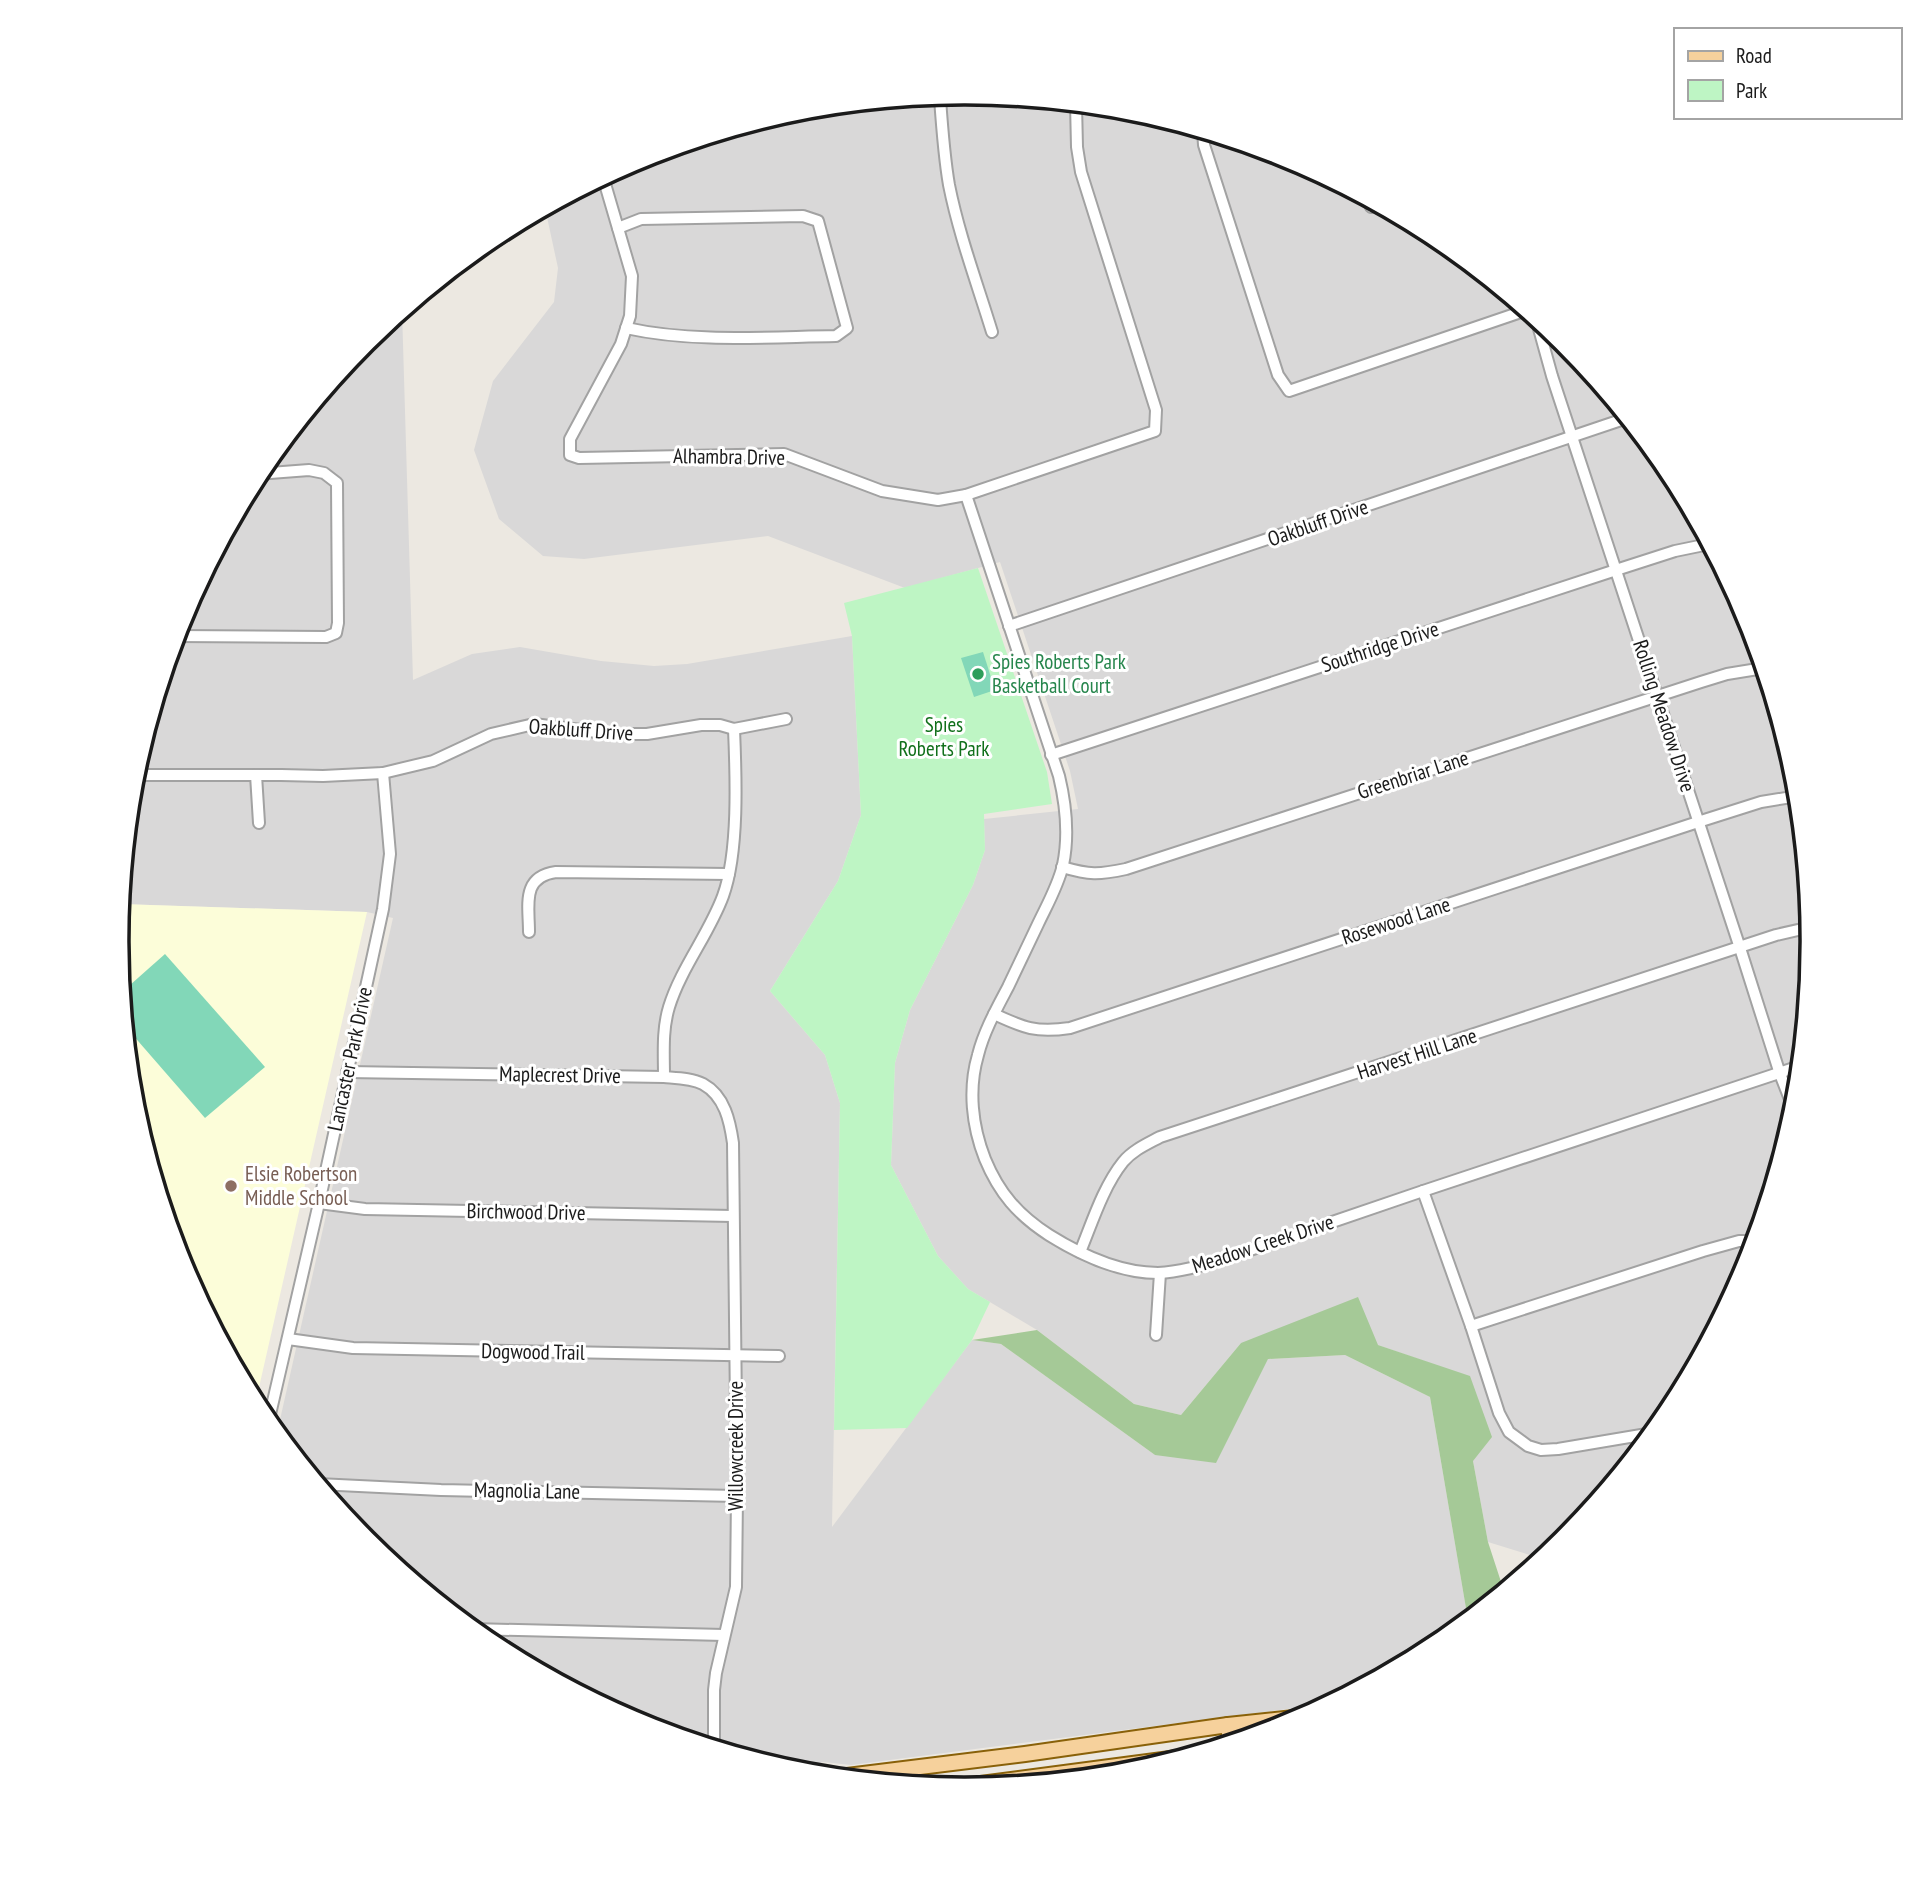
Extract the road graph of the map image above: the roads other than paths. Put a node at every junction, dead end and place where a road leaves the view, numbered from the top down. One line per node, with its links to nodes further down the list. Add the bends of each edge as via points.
1 (941, 106): 8 (street, via 958,225)
2 (1076, 112): 13 (street, Alhambra Drive, via 1081,172 1156,410 1155,431)
3 (1204, 140): 6 (street, via 1278,375 1290,391)
4 (606, 186): 5 (street)
5 (618, 228): 7 (street, via 632,276); 7 (street, via 641,219 803,216 818,221 847,328 836,337 695,337)
6 (1517, 313)
7 (626, 328): 13 (street, Alhambra Drive, via 570,439 570,455 784,454 882,491 938,500)
8 (992, 332)
9 (1541, 336): 11 (street, Rolling Meadow Drive)
10 (1619, 421): 11 (street, Oakbluff Drive)
11 (1572, 437): 15 (street, Rolling Meadow Drive); 16 (street, Oakbluff Drive)
12 (272, 473): 17 (street, via 309,470 324,473 337,483 335,633 326,637)
13 (966, 495): 16 (street, Meadow Creek Drive)
14 (1700, 546): 15 (street, Southridge Drive)
15 (1616, 570): 19 (street, Rolling Meadow Drive); 22 (street, Southridge Drive)
16 (1009, 626): 22 (street, Meadow Creek Drive)
17 (186, 636)
18 (1755, 669): 19 (street, Greenbriar Lane)
19 (1657, 696): 27 (street, Rolling Meadow Drive); 29 (street, Greenbriar Lane, via 1126,869 1086,874)
20 (786, 719): 21 (street, Oakbluff Drive)
21 (734, 729): 23 (street, Oakbluff Drive, via 701,725 647,734 612,734 534,724 491,734 433,761); 30 (street)
22 (1051, 755): 29 (street, Meadow Creek Drive, via 1065,815)
23 (383, 774): 25 (street, Oakbluff Drive); 36 (street, Lancaster Park Drive, via 390,854 383,909)
24 (146, 775): 25 (street, Oakbluff Drive)
25 (256, 775): 28 (street)
26 (1787, 798): 27 (street, Rosewood Lane)
27 (1698, 822): 33 (street, Rolling Meadow Drive); 34 (street, Rosewood Lane, via 1070,1028 1035,1030)
28 (259, 823)
29 (1062, 867): 34 (street, Meadow Creek Drive)
30 (729, 874): 32 (street, via 544,874 535,879 529,893); 38 (street, via 723,896 669,1008)
31 (1800, 930): 33 (street, Harvest Hill Lane)
32 (529, 932)
33 (1741, 948): 37 (street, Rolling Meadow Drive); 45 (street, Harvest Hill Lane, via 1160,1138 1124,1161)
34 (994, 1014): 45 (street, Meadow Creek Drive, via 977,1055 972,1084 981,1148 993,1177 1024,1217)
35 (1790, 1070): 37 (street, Meadow Creek Drive)
36 (347, 1072): 38 (street, Maplecrest Drive); 42 (street, Lancaster Park Drive)
37 (1780, 1074): 39 (street, Rolling Meadow Drive); 41 (street, Meadow Creek Drive)
38 (664, 1077): 40 (street, Maplecrest Drive, via 704,1084 715,1094 731,1122)
39 (1786, 1090)
40 (733, 1143): 43 (street, Willowcreek Drive)
41 (1423, 1191): 46 (street, Meadow Creek Drive, via 1221,1261); 47 (street)
42 (319, 1203): 43 (street, Birchwood Drive, via 365,1209); 49 (street, Lancaster Park Drive)
43 (733, 1216): 50 (street, Willowcreek Drive)
44 (1744, 1241): 47 (street)
45 (1080, 1252): 46 (street, Meadow Creek Drive, via 1136,1272)
46 (1160, 1273): 48 (street)
47 (1471, 1326): 53 (street, via 1499,1413 1509,1432 1528,1446 1558,1449)
48 (1156, 1335)
49 (288, 1339): 50 (street, Dogwood Trail, via 353,1348); 52 (street, Lancaster Park Drive)
50 (735, 1356): 51 (street, Dogwood Trail); 55 (street, Willowcreek Drive)
51 (779, 1356)
52 (271, 1408)
53 (1638, 1435)
54 (330, 1485): 55 (street, Magnolia Lane)
55 (737, 1496): 57 (street, Willowcreek Drive, via 736,1587)
56 (491, 1629): 57 (street)
57 (724, 1635): 61 (street, Willowcreek Drive, via 714,1690)
58 (1263, 1721): 59 (main road)
59 (1228, 1725): 60 (main road); 62 (main road)
60 (1229, 1734)
61 (714, 1739)
62 (1025, 1754): 63 (main road); 64 (main road)
63 (878, 1772)
64 (1028, 1774)

